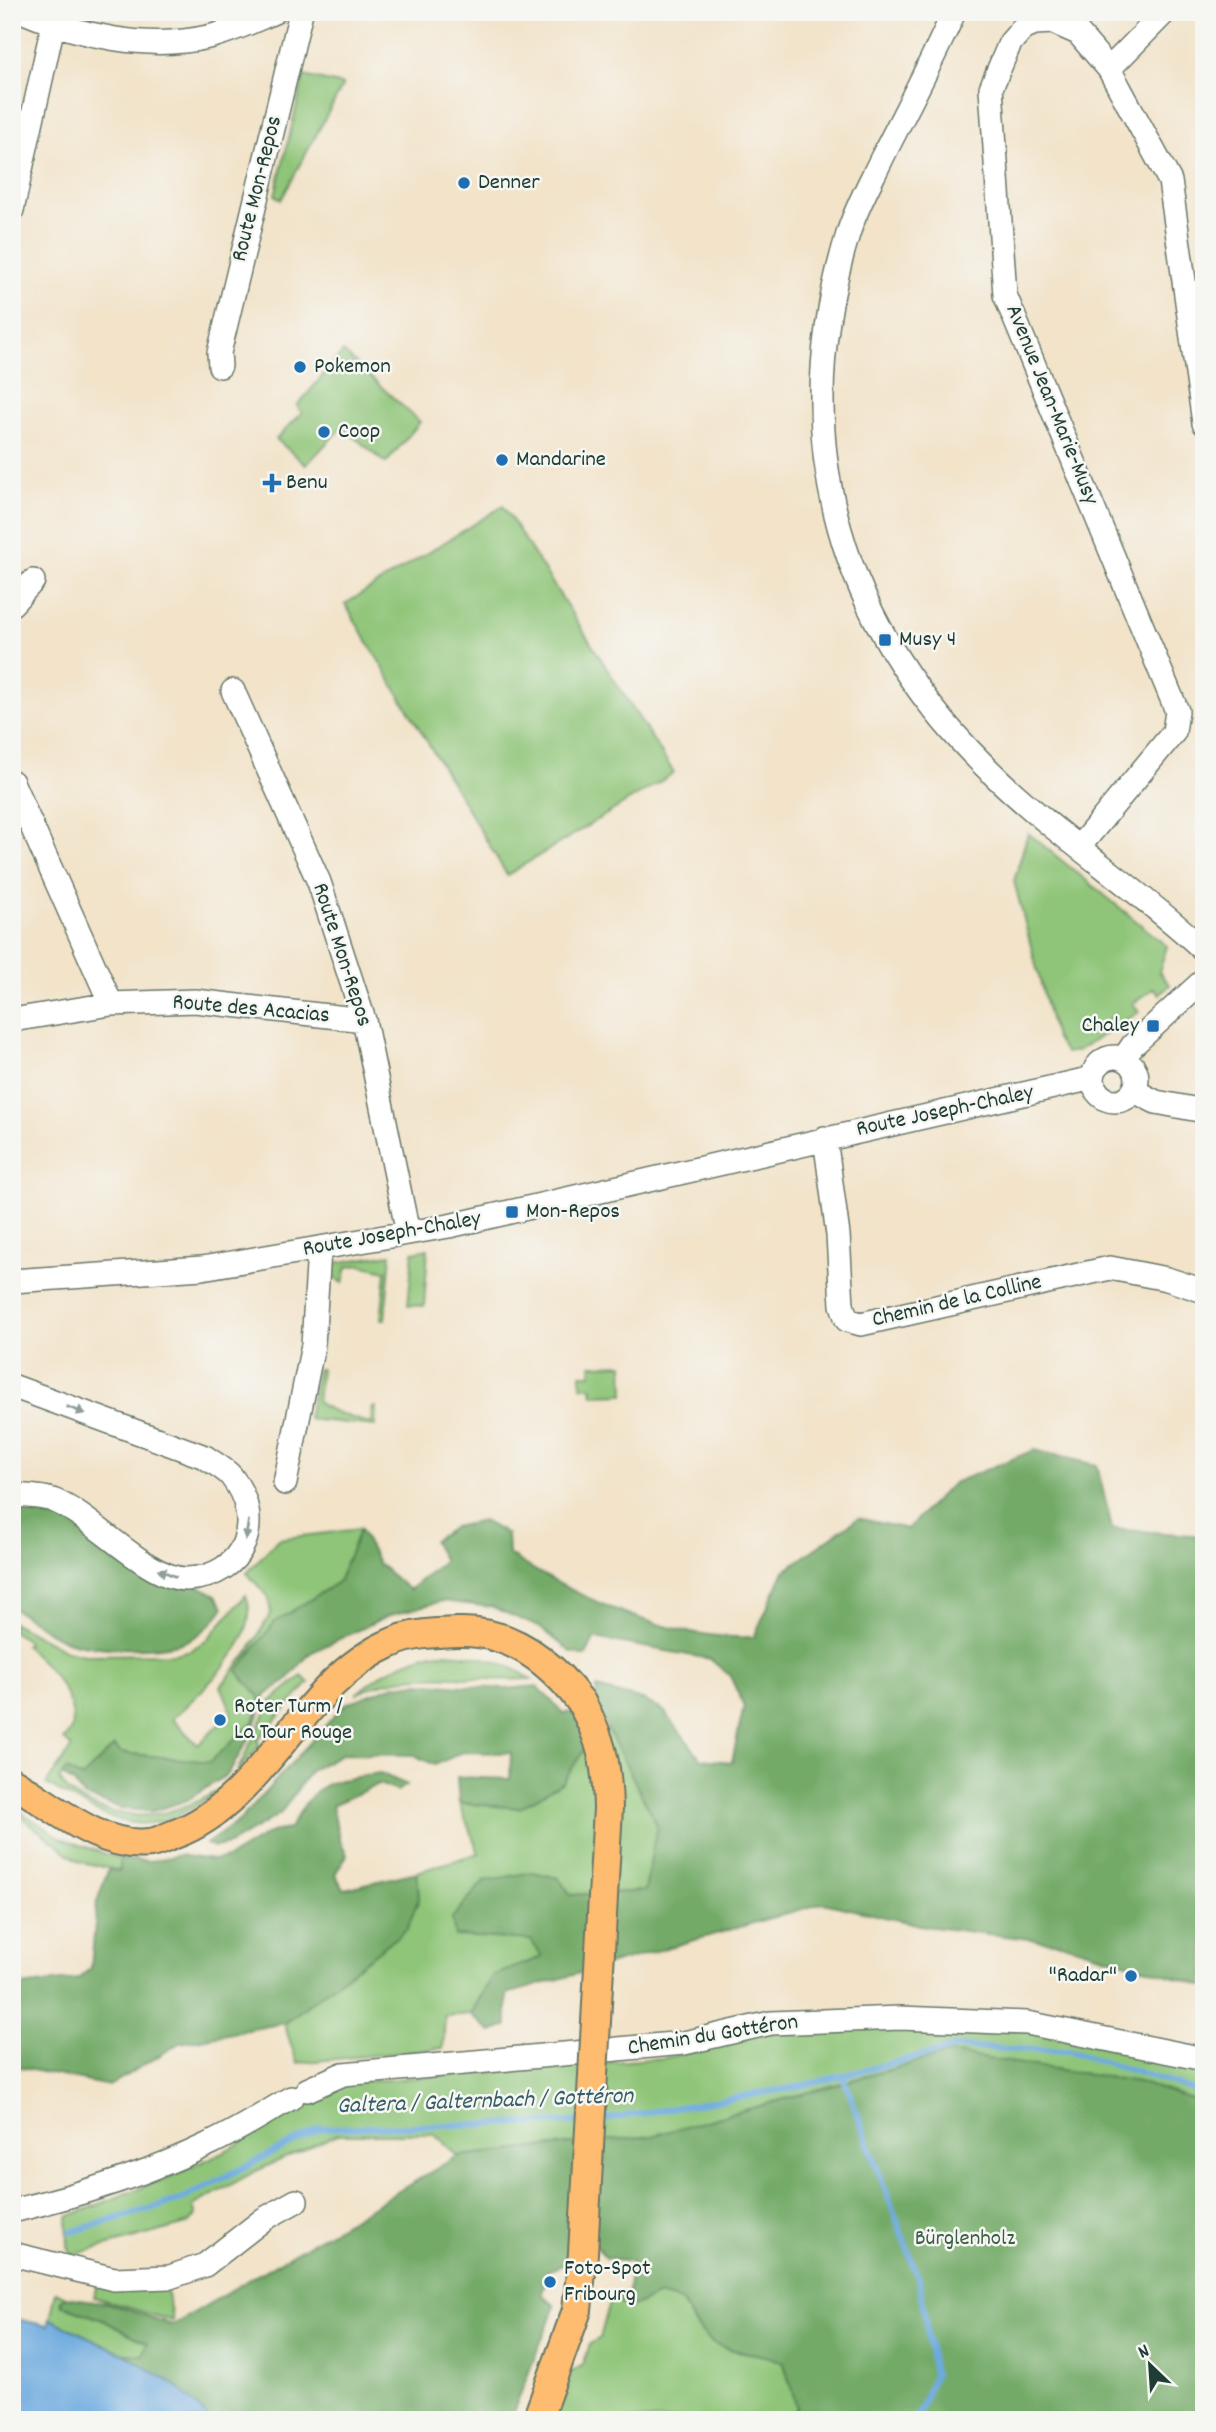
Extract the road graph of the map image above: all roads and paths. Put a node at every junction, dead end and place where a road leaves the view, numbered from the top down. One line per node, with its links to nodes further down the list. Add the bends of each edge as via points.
1 (24, 12): 6 (street)
2 (274, 12): 6 (street, via 208,37 141,43)
3 (301, 12): 9 (street, Route Mon-Repos, via 219,353)
4 (954, 12): 15 (street, via 849,233 831,298 823,362 822,426 828,473 845,551 891,651 958,739 999,780)
5 (1165, 12): 7 (street)
6 (53, 25): 8 (street)
7 (1109, 69): 10 (street, Avenue Jean-Marie-Musy, via 1170,181); 15 (street, Avenue Jean-Marie-Musy, via 1077,33 1053,22 1035,23 1023,28 1010,43 991,88 1005,295 1177,711 1174,733)
8 (12, 210)
9 (220, 366)
10 (1204, 423)
11 (33, 582): 12 (street)
12 (12, 604)
13 (233, 691): 20 (street, Route Mon-Repos, via 319,883)
14 (12, 782): 18 (street)
15 (1079, 846): 16 (street)
16 (1204, 950)
17 (1204, 980): 21 (street)
18 (111, 1004): 19 (street, Route des Acacias); 20 (street, Route des Acacias, via 195,1002)
19 (12, 1020)
20 (364, 1020): 26 (street, Route Mon-Repos)
21 (1124, 1058): 22 (street, Route Joseph-Chaley, via 1103,1060); 23 (street, via 1137,1072)
22 (1093, 1078): 23 (street, via 1097,1092 1109,1100 1123,1100); 25 (street, Route Joseph-Chaley)
23 (1134, 1091): 24 (street, via 1156,1102)
24 (1204, 1111)
25 (825, 1138): 26 (street, Route Joseph-Chaley); 29 (street, Chemin de la Colline, via 847,1320 861,1324 1110,1268)
26 (408, 1233): 27 (street, Route Joseph-Chaley)
27 (318, 1250): 28 (street, Route Joseph-Chaley, via 202,1268); 31 (street, via 313,1345)
28 (12, 1281)
29 (1204, 1291)
30 (12, 1386): 32 (street, one-way to 32, via 205,1457 230,1474 244,1497 249,1520 244,1545 222,1570 184,1580 141,1560 85,1517 53,1500)
31 (285, 1483)
32 (12, 1495)
33 (12, 1782): 38 (main road, bridge, via 94,1831 121,1842 151,1843 195,1826 226,1803 332,1685 391,1643 422,1634 466,1632 501,1637 555,1670 595,1728 607,1766 608,1808 577,2310)
34 (1204, 2059): 36 (street, Chemin du Gottéron, via 1027,2023 900,2018 771,2023 659,2046 343,2074 212,2143 137,2174)
35 (296, 2201): 37 (street, via 205,2265 170,2277 114,2279)
36 (12, 2211)
37 (12, 2254)
38 (537, 2420)

